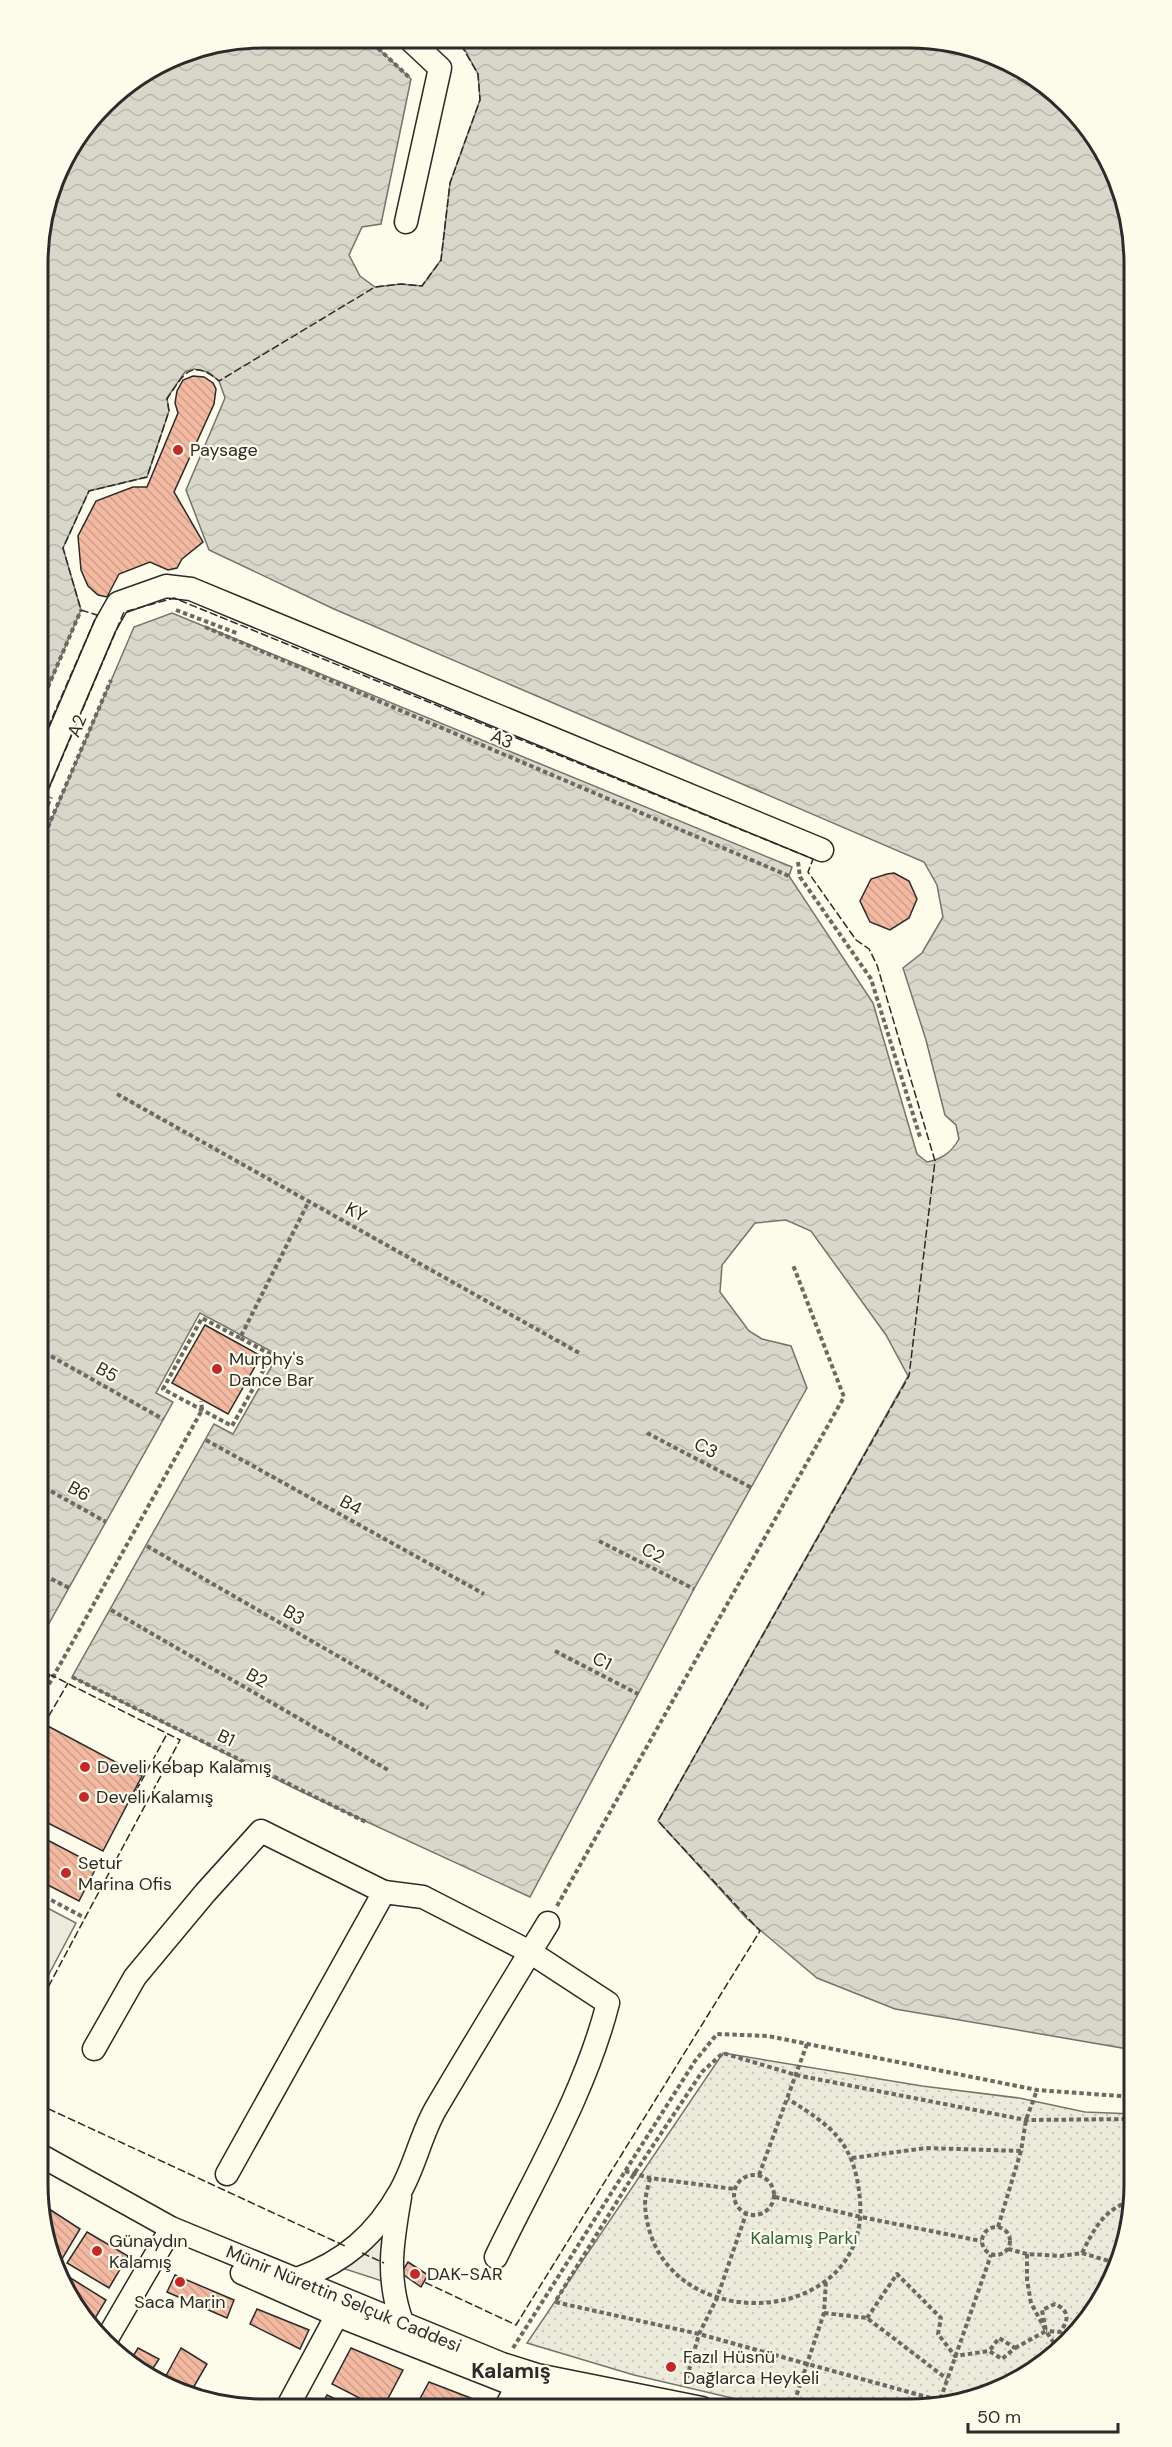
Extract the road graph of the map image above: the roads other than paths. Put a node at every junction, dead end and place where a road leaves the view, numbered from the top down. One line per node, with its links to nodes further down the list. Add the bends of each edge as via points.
1 (419, 48): 2 (street, via 440,68)
2 (406, 222)
3 (48, 781): 4 (street, via 105,626 118,603 166,586 191,589)
4 (822, 850)
5 (384, 1892): 7 (street, via 423,1897); 8 (street, via 261,1831 135,1977); 10 (street)
6 (548, 1923): 7 (street)
7 (530, 1952): 12 (street, via 434,2113); 14 (street, via 608,2003 600,2034 560,2132)
8 (94, 2049)
9 (48, 2160): 15 (street, Münir Nürettin Selçuk Caddesi, via 171,2228)
10 (227, 2174)
11 (48, 2175): 13 (street, Münir Nürettin Selçuk Caddesi)
12 (401, 2190): 15 (street, via 374,2229 345,2257); 17 (street, via 391,2266 393,2299)
13 (165, 2239): 16 (street, Münir Nürettin Selçuk Caddesi); 18 (street)
14 (496, 2257)
15 (297, 2279): 17 (street, Münir Nürettin Selçuk Caddesi)
16 (337, 2315): 19 (street, Münir Nürettin Selçuk Caddesi); 20 (street)
17 (402, 2322): 23 (street, Münir Nürettin Selçuk Caddesi, via 537,2375)
18 (109, 2334)
19 (517, 2386): 21 (street); 22 (street, Münir Nürettin Selçuk Caddesi)
20 (292, 2399)
21 (510, 2399)
22 (566, 2399)
23 (656, 2399)

